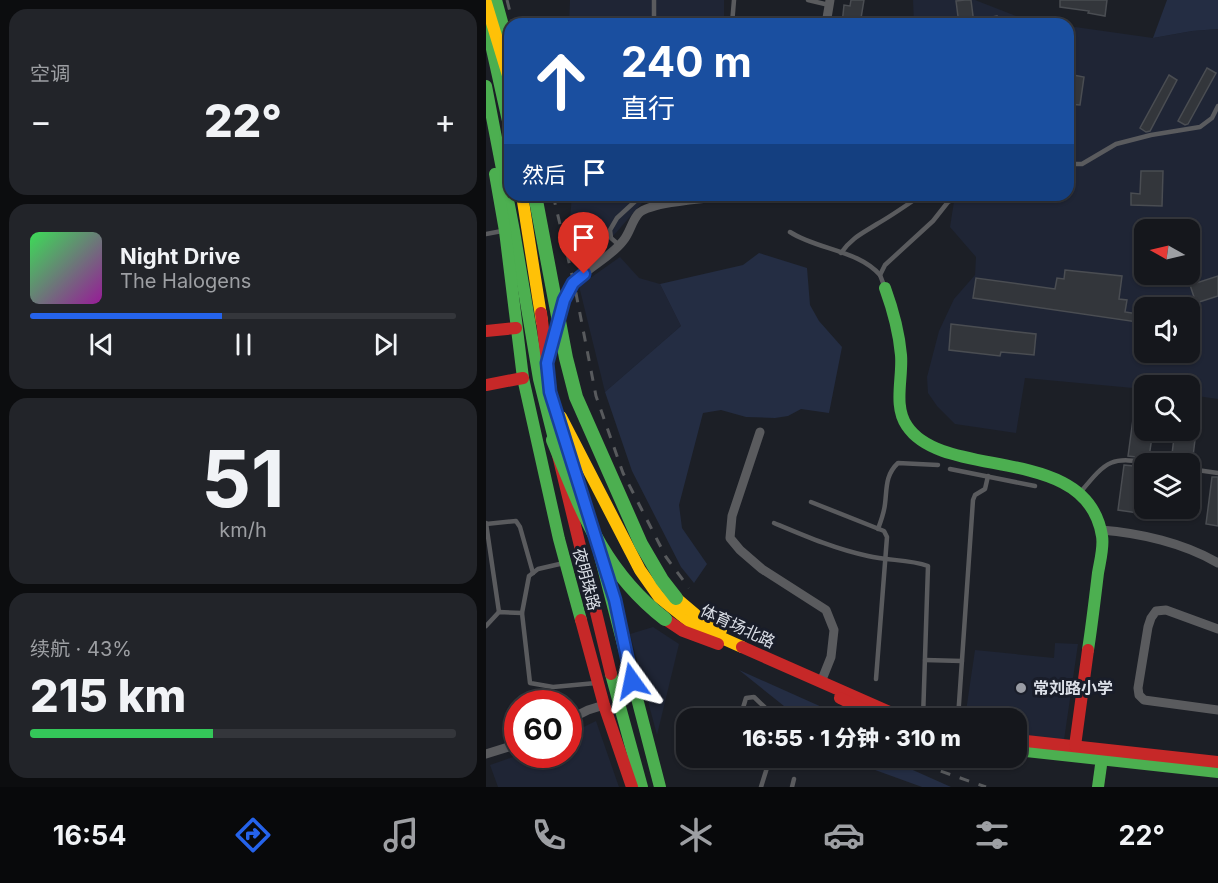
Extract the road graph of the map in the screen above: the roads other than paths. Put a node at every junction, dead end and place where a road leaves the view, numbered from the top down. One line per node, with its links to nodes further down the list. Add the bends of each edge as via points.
1 (496, 0): 11 (main road)
2 (654, 0): 7 (lane)
3 (734, 0): 8 (lane)
4 (808, 0): 5 (lane)
5 (830, 2): 9 (street)
6 (486, 3): 12 (main road)
7 (654, 18)
8 (732, 18)
9 (827, 18)
10 (486, 22): 14 (main road)
11 (504, 34)
12 (504, 62)
13 (486, 86): 18 (main road)
14 (504, 103)
15 (1218, 106): 17 (lane, via 1212,118 1200,127 1116,144 1082,164)
16 (487, 133): 27 (main road, 夜明珠路)
17 (1074, 164)
18 (504, 179)
19 (508, 201): 41 (main road, via 538,379)
20 (523, 201): 33 (main road)
21 (534, 201): 33 (main road, 夜明珠路)
22 (534, 201): 69 (main road, bridge, via 576,397 641,544 662,580 702,620)
23 (635, 201): 30 (lane, via 610,230 611,238)
24 (691, 201): 30 (street, via 656,206 639,213)
25 (912, 201): 31 (lane, via 857,235)
26 (950, 201): 32 (lane, via 885,265)
27 (505, 231): 29 (lane); 34 (main road, 夜明珠路)
28 (790, 232): 31 (lane, via 803,241)
29 (486, 234)
30 (619, 245): 36 (street, via 573,283 564,300)
31 (841, 253): 32 (lane, via 872,266)
32 (883, 281): 51 (main road, via 897,324 902,358 902,417 913,434 938,450 1023,468 1061,482)
33 (542, 322): 36 (main road, 夜明珠路)
34 (516, 327): 35 (main road); 37 (main road, 夜明珠路)
35 (486, 332)
36 (547, 363): 39 (main road, 夜明珠路)
37 (524, 378): 38 (main road); 58 (main road, 夜明珠路)
38 (486, 385)
39 (554, 405): 46 (main road, 夜明珠路); 49 (main road, 体育场北路)
40 (760, 432): 69 (street, via 732,516 730,538 762,569 826,610 834,630 831,657)
41 (553, 440): 69 (main road, bridge, via 579,502 624,585 683,631); 90 (main road, bridge)
42 (1134, 460): 51 (lane, via 1112,461)
43 (938, 465): 55 (lane, via 898,463 892,468)
44 (950, 469): 48 (lane)
45 (1200, 471): 47 (lane)
46 (574, 474): 49 (main road, via 580,461); 91 (main road, 夜明珠路, via 615,600)
47 (1218, 474)
48 (988, 476): 50 (lane); 66 (lane, via 985,489 973,500)
49 (591, 477): 69 (main road, 体育场北路, via 640,570 659,597 695,626)
50 (1035, 486)
51 (1078, 495): 56 (main road, via 1098,518)
52 (811, 502): 55 (lane)
53 (486, 523): 60 (lane, via 516,521); 61 (lane)
54 (774, 523): 57 (lane, via 838,549)
55 (878, 529): 57 (lane, via 887,537)
56 (1101, 530): 59 (street, via 1163,541); 80 (main road)
57 (887, 559): 65 (lane, via 928,566); 67 (lane)
58 (565, 562): 60 (lane); 68 (main road, 夜明珠路)
59 (1218, 563)
60 (533, 573): 62 (lane, via 526,586)
61 (499, 612): 62 (lane); 63 (lane)
62 (522, 613): 68 (lane, via 530,683 553,687)
63 (486, 626)
64 (1218, 629): 77 (street, via 1166,610 1156,611 1148,627 1138,688 1144,700)
65 (926, 660): 66 (lane); 75 (lane)
66 (962, 661): 76 (lane)
67 (876, 679)
68 (598, 682): 70 (main road, 夜明珠路)
69 (820, 685): 73 (main road, 体育场北路); 74 (main road, 体育场北路)
70 (604, 705): 78 (street); 89 (main road, 夜明珠路)
71 (743, 708): 72 (lane, via 746,698 754,697)
72 (766, 708)
73 (862, 708)
74 (878, 708)
75 (924, 708)
76 (959, 708)
77 (1218, 710)
78 (582, 713)
79 (1027, 741): 80 (main road)
80 (1075, 746): 85 (main road)
81 (504, 748): 83 (street)
82 (1027, 751): 84 (main road)
83 (486, 754)
84 (1102, 758): 87 (main road); 94 (main road)
85 (1218, 762)
86 (767, 768): 92 (lane)
87 (1218, 772)
88 (794, 779): 93 (lane)
89 (632, 787)
90 (642, 787)
91 (660, 787)
92 (761, 787)
93 (792, 787)
94 (1098, 787)

